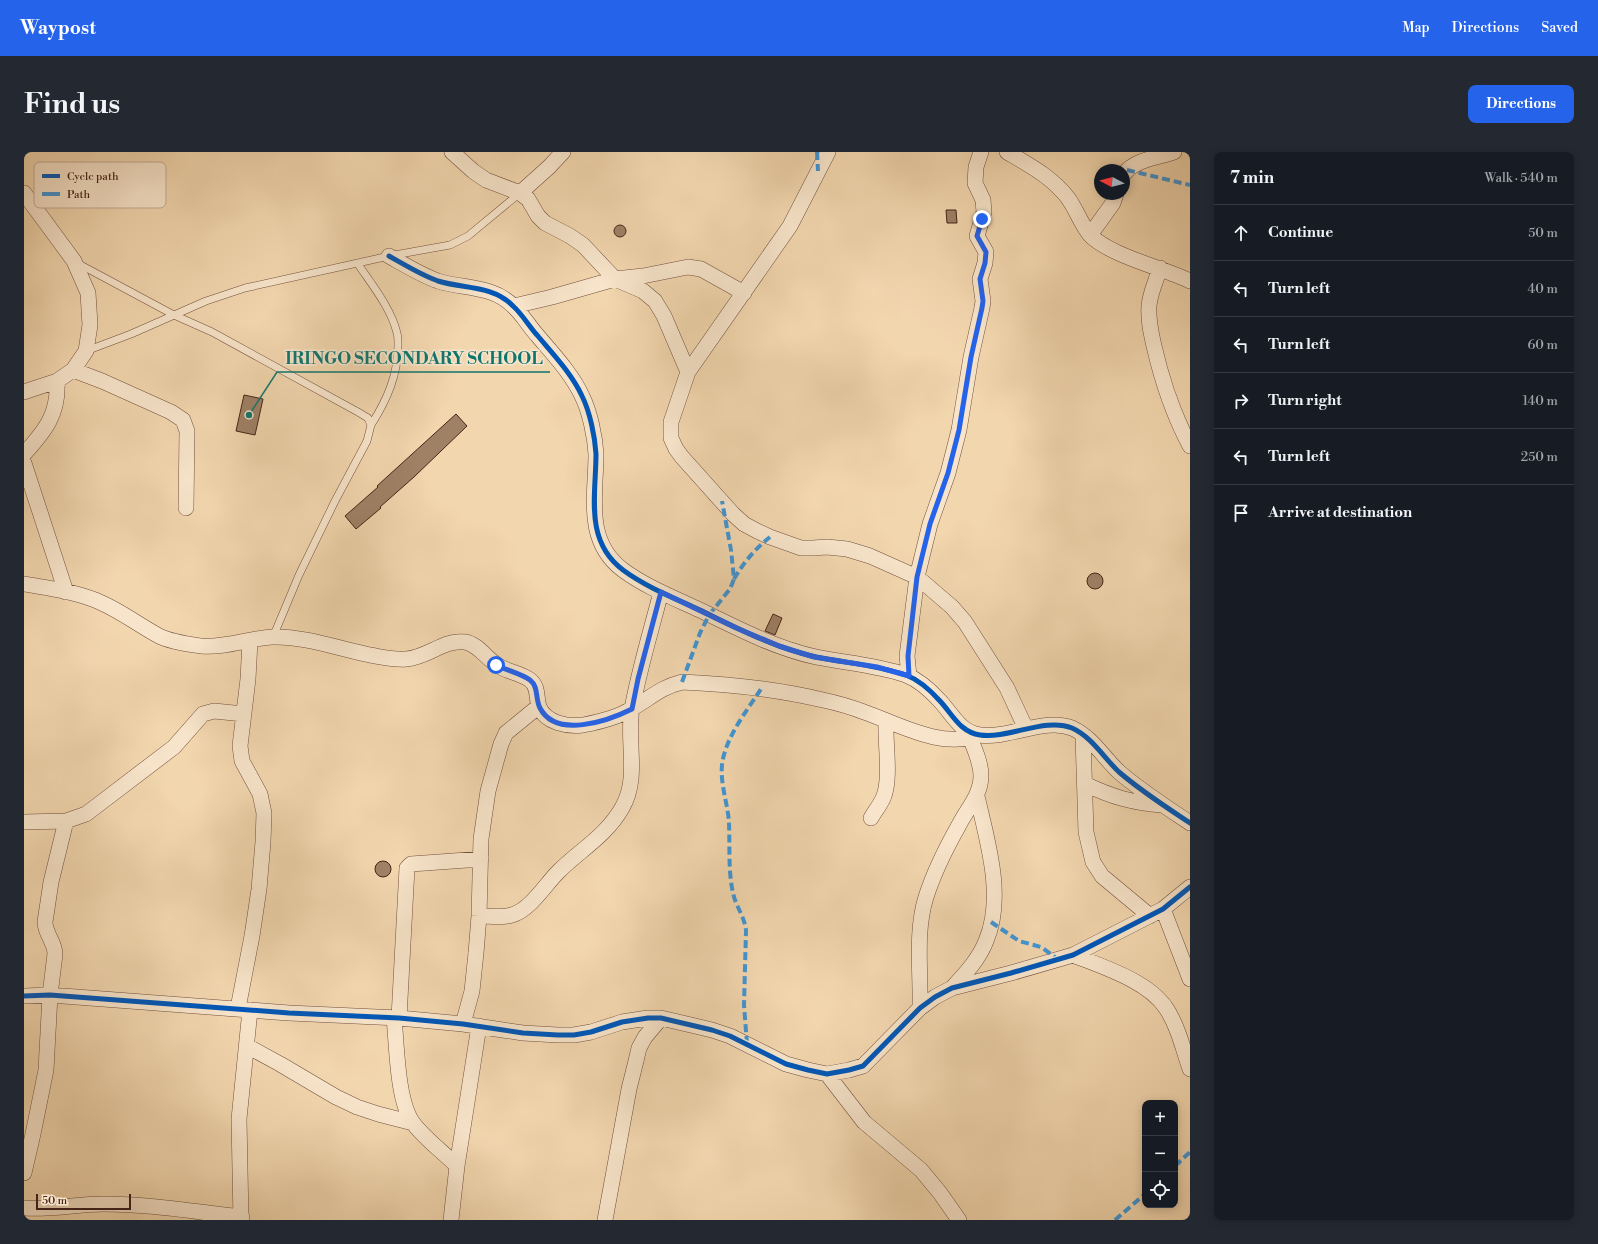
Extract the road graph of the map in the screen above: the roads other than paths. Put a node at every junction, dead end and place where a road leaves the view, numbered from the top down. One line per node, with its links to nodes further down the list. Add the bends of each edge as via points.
1 (452, 152): 9 (street, via 486,180)
2 (563, 152): 9 (street)
3 (828, 152): 20 (street, via 790,226)
4 (981, 152): 33 (street, via 976,167 975,183 984,206 977,236 986,252 980,279 982,308 959,430 948,473 930,524)
5 (1007, 152): 13 (street, via 1058,185)
6 (1174, 152): 7 (street)
7 (1130, 168)
8 (24, 193): 11 (street)
9 (520, 193): 14 (lane, via 468,236 450,245); 18 (street, via 528,199 545,223 583,245)
10 (1113, 200): 13 (street)
11 (34, 207)
12 (35, 208): 15 (street)
13 (1090, 235): 17 (street, via 1106,247)
14 (389, 256): 16 (lane); 21 (street, via 434,280 488,290)
15 (74, 261): 22 (lane); 23 (street, via 88,293 90,325)
16 (358, 264): 22 (lane, via 245,288); 28 (lane, via 390,312 398,334 398,356 393,383)
17 (1160, 268): 19 (street); 29 (street, via 1152,291 1149,323 1168,397)
18 (615, 279): 20 (street, via 688,267 701,269); 21 (street); 25 (street, via 643,291 655,301 667,322)
19 (1190, 281)
20 (744, 293): 25 (street)
21 (514, 306): 36 (street, via 565,369 583,397 596,451 595,525 608,556 622,569)
22 (174, 315): 23 (lane); 28 (lane, via 212,332 358,412 368,418)
23 (86, 351): 24 (street)
24 (73, 370): 26 (street); 32 (street, via 135,395 183,420 187,430)
25 (688, 372): 33 (street, via 671,422 671,438 682,457 744,524 791,545 801,548 847,549 870,556)
26 (57, 381): 27 (street); 30 (street, via 56,407 38,439)
27 (24, 392)
28 (371, 425): 37 (lane, via 367,441 299,575)
29 (1190, 446)
30 (24, 454)
31 (24, 463): 35 (street)
32 (186, 508)
33 (917, 577): 39 (street, via 908,656); 44 (street, via 952,607 965,622 1008,688)
34 (24, 584): 35 (street)
35 (66, 592): 38 (street, via 94,599 160,636 183,643 203,646)
36 (661, 592): 39 (street, via 779,646 814,657 877,667); 41 (street)
37 (273, 637): 38 (street); 40 (street, via 389,659 425,655 446,644 472,644 496,665 529,680 535,686)
38 (250, 641): 42 (street)
39 (909, 676): 46 (street, via 930,690 958,725)
40 (539, 706): 41 (street, via 545,717 566,725 581,725 603,720); 54 (street, via 506,733 501,744 483,817)
41 (632, 709): 43 (street, via 667,686 688,682 780,691 863,711); 57 (street, via 630,787 623,807 613,822 593,843 560,870 522,911 512,915)
42 (244, 714): 52 (street, via 214,711 203,714 174,747 156,762 86,814); 64 (street, via 240,746 242,761 260,794 264,813 260,889)
43 (886, 721): 46 (street, via 937,737 960,740); 50 (street, via 888,776 883,798)
44 (1026, 730): 45 (street, via 1061,725); 46 (street)
45 (1083, 736): 47 (street); 49 (street, via 1131,782)
46 (975, 737): 48 (street, via 981,776)
47 (1085, 784): 49 (street, via 1124,800); 56 (street, via 1086,832 1093,862 1102,876)
48 (977, 796): 60 (street, via 994,874 991,922 987,940 977,959); 63 (street, via 947,847 926,897 920,938)
49 (1164, 806): 53 (street)
50 (871, 818)
51 (24, 822): 52 (street)
52 (66, 822): 61 (street, via 51,882 45,922 45,928 55,947)
53 (1190, 822)
54 (481, 859): 57 (street); 65 (street, via 411,864 407,868)
55 (1190, 887): 56 (street)
56 (1157, 913): 58 (street); 59 (street)
57 (479, 916): 67 (street, via 472,991)
58 (1074, 955): 60 (street); 70 (street, via 1136,982 1153,994 1166,1008 1175,1025)
59 (1190, 979)
60 (952, 988): 63 (street)
61 (50, 995): 62 (street); 64 (street); 74 (street, via 46,1070)
62 (24, 996)
63 (920, 1008): 71 (street, via 863,1066)
64 (244, 1009): 65 (street); 69 (street)
65 (396, 1018): 67 (street); 72 (street, via 401,1087 407,1114)
66 (662, 1018): 68 (street, via 622,1022 574,1035 540,1034); 71 (street, via 730,1036 786,1064); 78 (street, via 639,1048)
67 (463, 1024): 68 (street)
68 (479, 1026): 73 (street)
69 (247, 1046): 72 (street, via 357,1107); 76 (street, via 239,1119)
70 (1190, 1069)
71 (827, 1074): 79 (street, via 864,1122 921,1170)
72 (413, 1123): 73 (street)
73 (457, 1166): 77 (street)
74 (24, 1174)
75 (24, 1208): 76 (street, via 127,1205)
76 (242, 1218)
77 (451, 1220)
78 (605, 1220)
79 (959, 1220)

